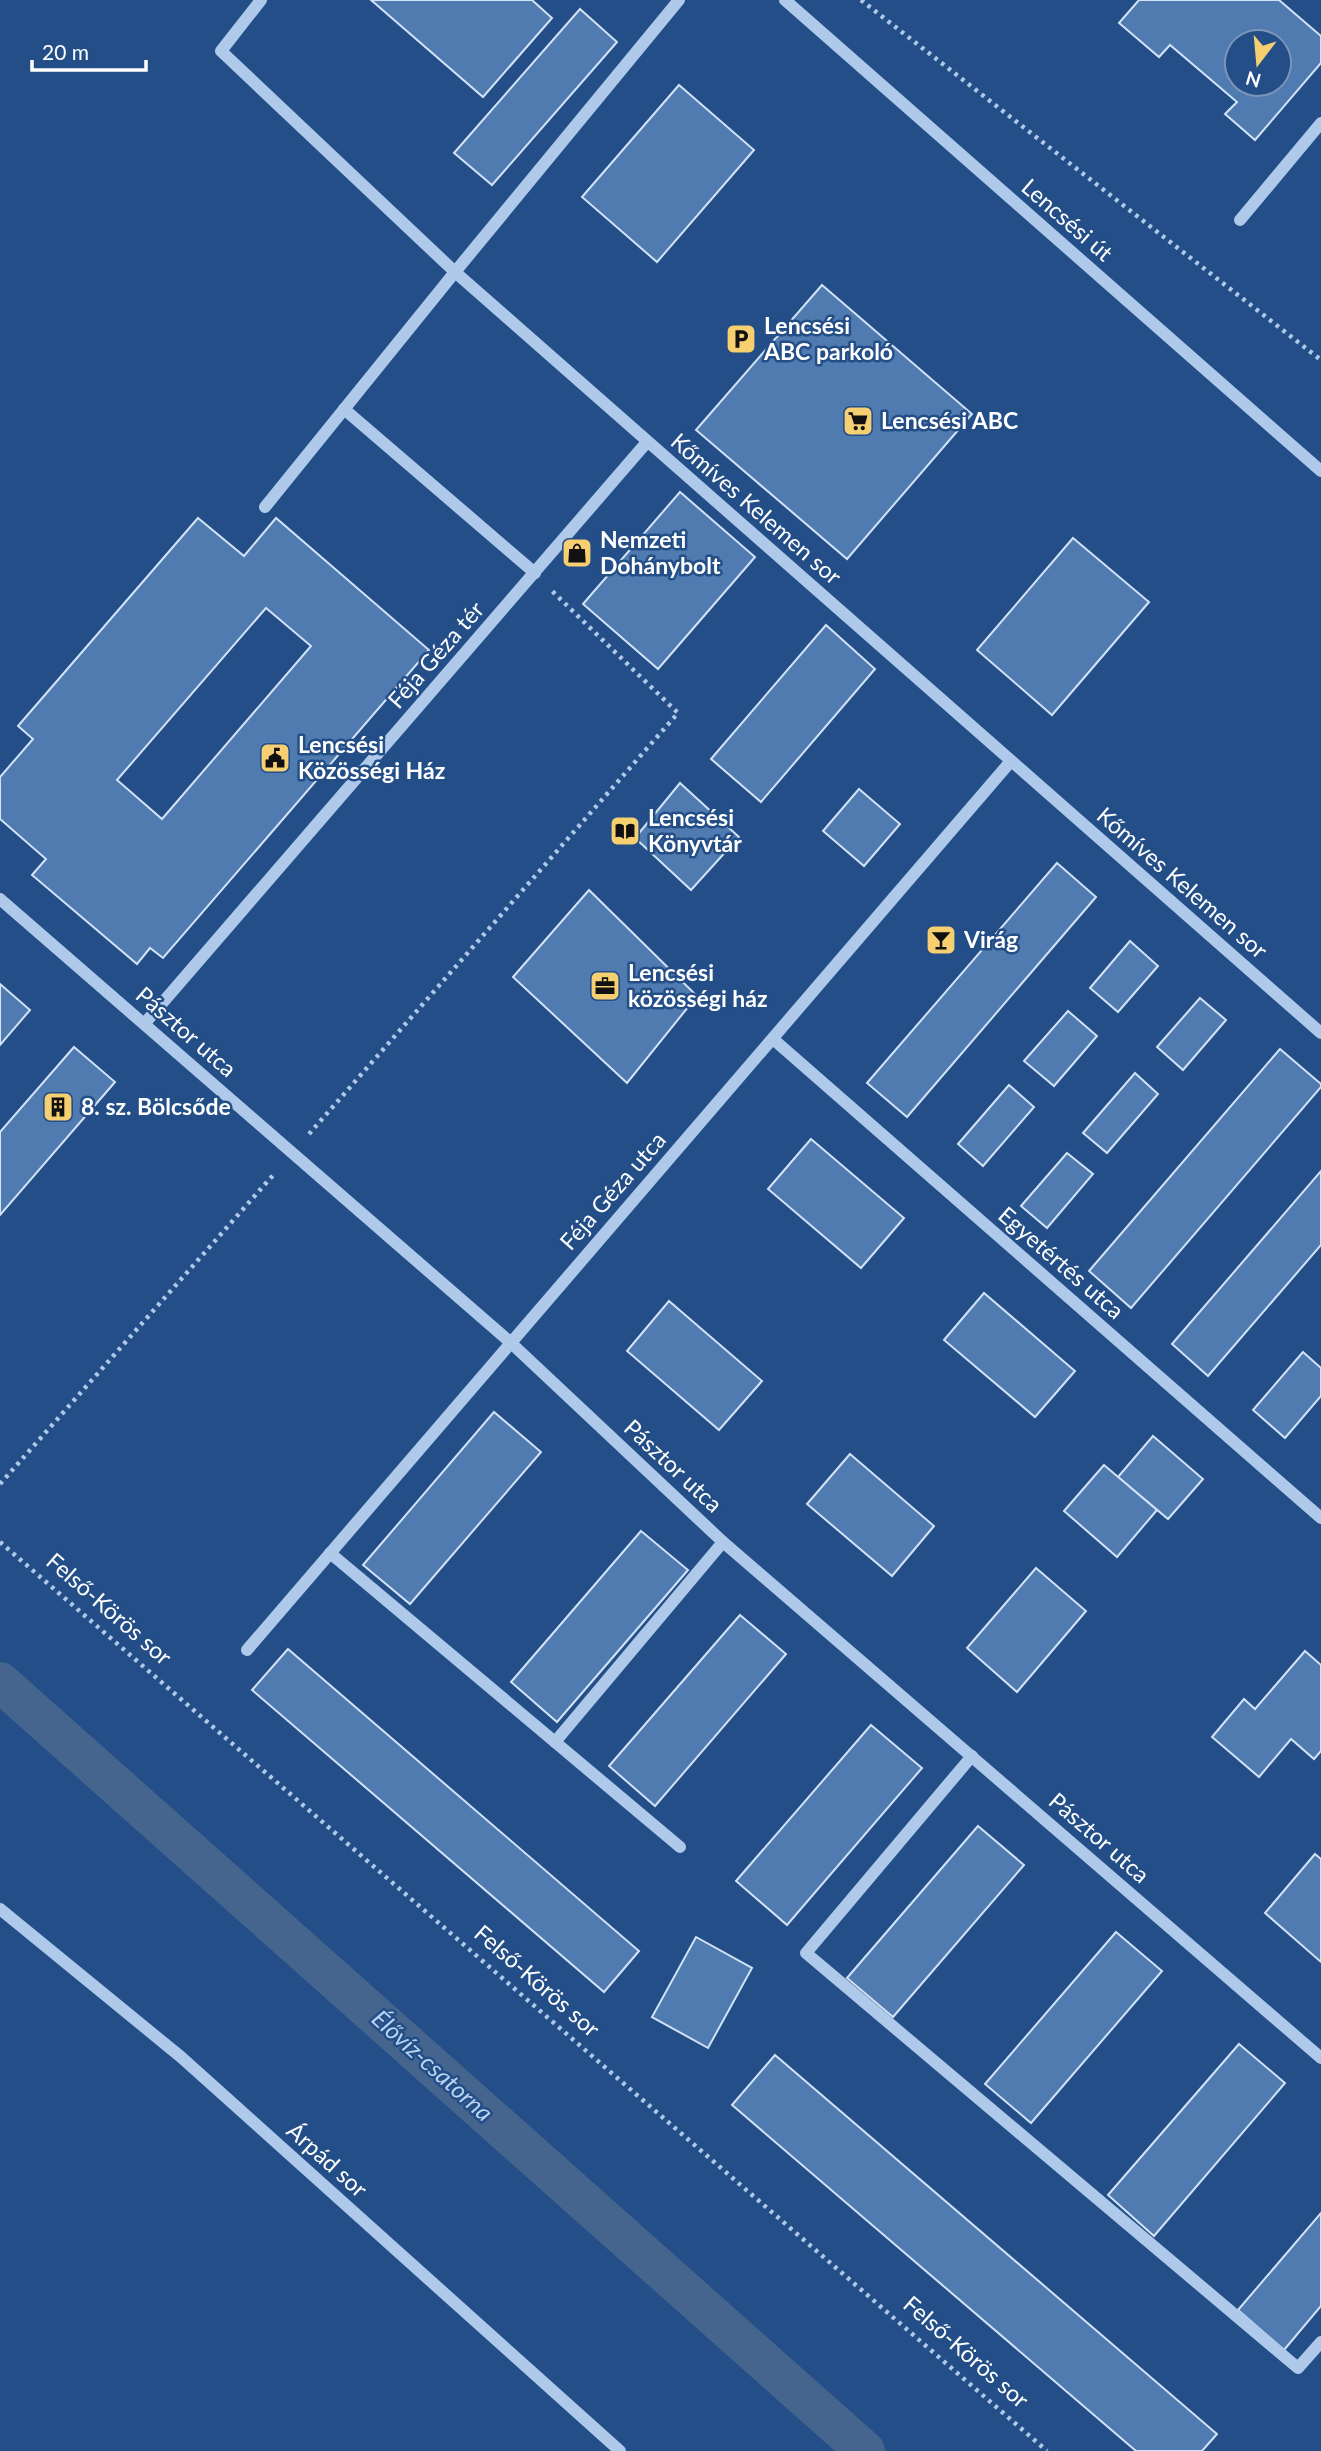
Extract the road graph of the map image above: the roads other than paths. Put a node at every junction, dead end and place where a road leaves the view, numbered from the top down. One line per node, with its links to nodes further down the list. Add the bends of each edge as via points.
1 (261, 0): 6 (street, Kőmíves Kelemen sor, via 221,51)
2 (679, 0): 6 (street)
3 (785, 0): 9 (street, Lencsési út)
4 (1321, 123): 5 (street)
5 (1240, 220)
6 (455, 272): 7 (street); 8 (street, Kőmíves Kelemen sor)
7 (344, 409): 10 (street); 11 (street)
8 (648, 442): 11 (street, Féja Géza tér); 12 (street, Kőmíves Kelemen sor)
9 (1321, 471)
10 (265, 508)
11 (534, 573): 14 (street, Féja Géza tér)
12 (1011, 761): 15 (street, Kőmíves Kelemen sor); 16 (street, Féja Géza utca)
13 (0, 899): 14 (street, Pásztor utca)
14 (145, 1023): 17 (street, Pásztor utca)
15 (1321, 1033)
16 (772, 1039): 17 (street, Féja Géza utca); 18 (street, Egyetértés utca)
17 (510, 1342): 19 (street, Pásztor utca); 20 (street, Féja Géza utca)
18 (1321, 1518)
19 (723, 1542): 22 (street); 23 (street, Pásztor utca)
20 (330, 1553): 21 (street, Féja Géza utca); 22 (street)
21 (247, 1650)
22 (555, 1742): 24 (street)
23 (972, 1756): 26 (street, Pásztor utca); 27 (street, via 806,1953 1298,2368)
24 (680, 1847)
25 (0, 1909): 28 (street, Árpád sor, via 181,2057)
26 (1321, 2058)
27 (1321, 2342)
28 (620, 2451)

